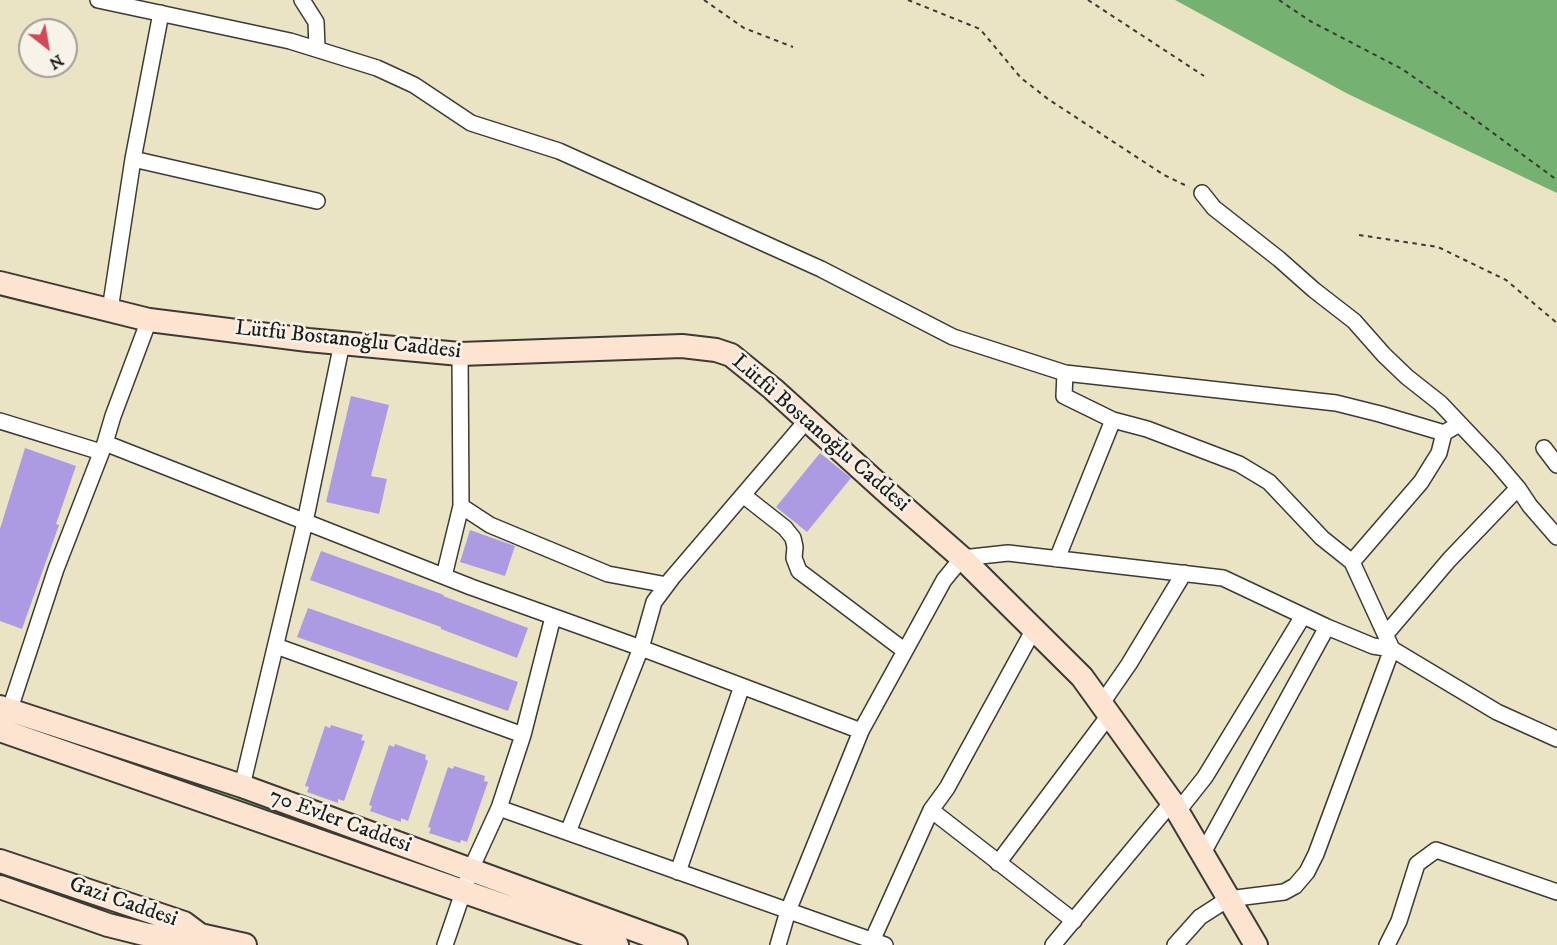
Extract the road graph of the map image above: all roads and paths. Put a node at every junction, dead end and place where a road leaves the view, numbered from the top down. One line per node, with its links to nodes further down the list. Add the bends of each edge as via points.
1 (98, 0): 7 (street)
2 (302, 0): 9 (street, via 316,22)
3 (704, 0): 8 (path, via 744,28)
4 (908, 0): 13 (path, via 980,28 1021,78 1048,99 1164,175)
5 (1088, 0): 10 (path)
6 (1279, 0): 12 (path, via 1310,21 1402,69)
7 (160, 14): 9 (street); 11 (street)
8 (793, 46)
9 (317, 48): 22 (street, via 414,85 471,123 559,151 761,241 953,337)
10 (1204, 76)
11 (133, 159): 14 (street); 17 (street)
12 (1557, 180)
13 (1202, 193): 26 (street, via 1214,208 1354,321 1384,356)
14 (317, 201)
15 (1359, 235): 19 (path, via 1437,247 1506,280)
16 (0, 283): 17 (street, Lütfü Bostanoğlu Caddesi)
17 (110, 310): 18 (street, Lütfü Bostanoğlu Caddesi)
18 (149, 320): 20 (street, Lütfü Bostanoğlu Caddesi); 28 (street)
19 (1557, 322)
20 (342, 343): 21 (street, Lütfü Bostanoğlu Caddesi); 34 (street)
21 (460, 354): 23 (street, Lütfü Bostanoğlu Caddesi, via 701,347 731,355); 33 (street)
22 (1065, 374): 24 (street, via 1064,396); 27 (street, via 1336,404)
23 (807, 420): 32 (street); 36 (street, Lütfü Bostanoğlu Caddesi)
24 (1113, 420): 37 (street); 38 (street, via 1239,464 1269,482 1322,538)
25 (0, 421): 28 (street)
26 (1459, 424): 27 (street); 31 (street)
27 (1444, 433): 38 (street, via 1440,453 1421,482)
28 (103, 448): 34 (street); 53 (street)
29 (1544, 448): 30 (street)
30 (1557, 465)
31 (1518, 488): 35 (street); 46 (street)
32 (743, 495): 41 (street); 50 (street, via 793,538 799,571)
33 (461, 507): 40 (street); 41 (street, via 490,525 608,574)
34 (305, 522): 40 (street); 47 (street)
35 (1557, 537)
36 (962, 558): 37 (street, via 1008,553); 45 (street, Lütfü Bostanoğlu Caddesi); 50 (street, via 944,580)
37 (1057, 559): 39 (street)
38 (1352, 562): 46 (street)
39 (1184, 573): 42 (street, via 1223,578); 52 (street)
40 (444, 576): 43 (street)
41 (667, 585): 48 (street, via 654,602)
42 (1303, 616): 44 (street); 58 (street, via 1205,777)
43 (554, 617): 48 (street); 55 (street)
44 (1327, 627): 49 (street, via 1373,646); 62 (street)
45 (1034, 629): 52 (street, Lütfü Bostanoğlu Caddesi, via 1082,677); 60 (street, via 947,788)
46 (1386, 634): 49 (street)
47 (276, 646): 55 (street); 57 (street)
48 (641, 648): 51 (street); 61 (street)
49 (1392, 649): 56 (street, via 1497,712); 70 (street, via 1307,872 1284,892)
50 (905, 651): 54 (street)
51 (742, 686): 54 (street); 66 (street)
52 (1106, 709): 58 (street, Lütfü Bostanoğlu Caddesi); 64 (street)
53 (3, 723): 57 (street, 70 Evler Caddesi); 68 (street, 70 Evler Caddesi)
54 (861, 731): 72 (street)
55 (523, 735): 59 (street)
56 (1557, 739)
57 (242, 786): 65 (street, 70 Evler Caddesi)
58 (1175, 807): 62 (street, Lütfü Bostanoğlu Caddesi); 74 (street)
59 (499, 808): 61 (street); 65 (street)
60 (931, 810): 64 (street); 78 (street)
61 (568, 832): 66 (street)
62 (1203, 853): 70 (street, Lütfü Bostanoğlu Caddesi)
63 (0, 861): 71 (street, Gazi Caddesi)
64 (998, 863): 74 (street)
65 (471, 869): 68 (street); 82 (street, 70 Evler Caddesi)
66 (678, 872): 72 (street)
67 (0, 886): 75 (street)
68 (465, 891): 80 (street); 81 (street, 70 Evler Caddesi)
69 (1557, 892): 87 (street, via 1436,850 1417,864)
70 (1228, 899): 85 (street, via 1200,917); 86 (street, Lütfü Bostanoğlu Caddesi)
71 (118, 902): 73 (street, Gazi Caddesi); 75 (street)
72 (788, 911): 78 (street); 83 (street)
73 (154, 913): 76 (street, Gazi Caddesi, via 184,923); 77 (street)
74 (1074, 921): 84 (street)
75 (111, 935): 77 (street)
76 (200, 935): 77 (street, via 184,941); 79 (street, Gazi Caddesi)
77 (141, 939)
78 (878, 943)
79 (245, 945)
80 (445, 945)
81 (617, 945)
82 (676, 945)
83 (778, 945)
84 (1053, 945)
85 (1176, 945)
86 (1256, 945)
87 (1387, 945)

